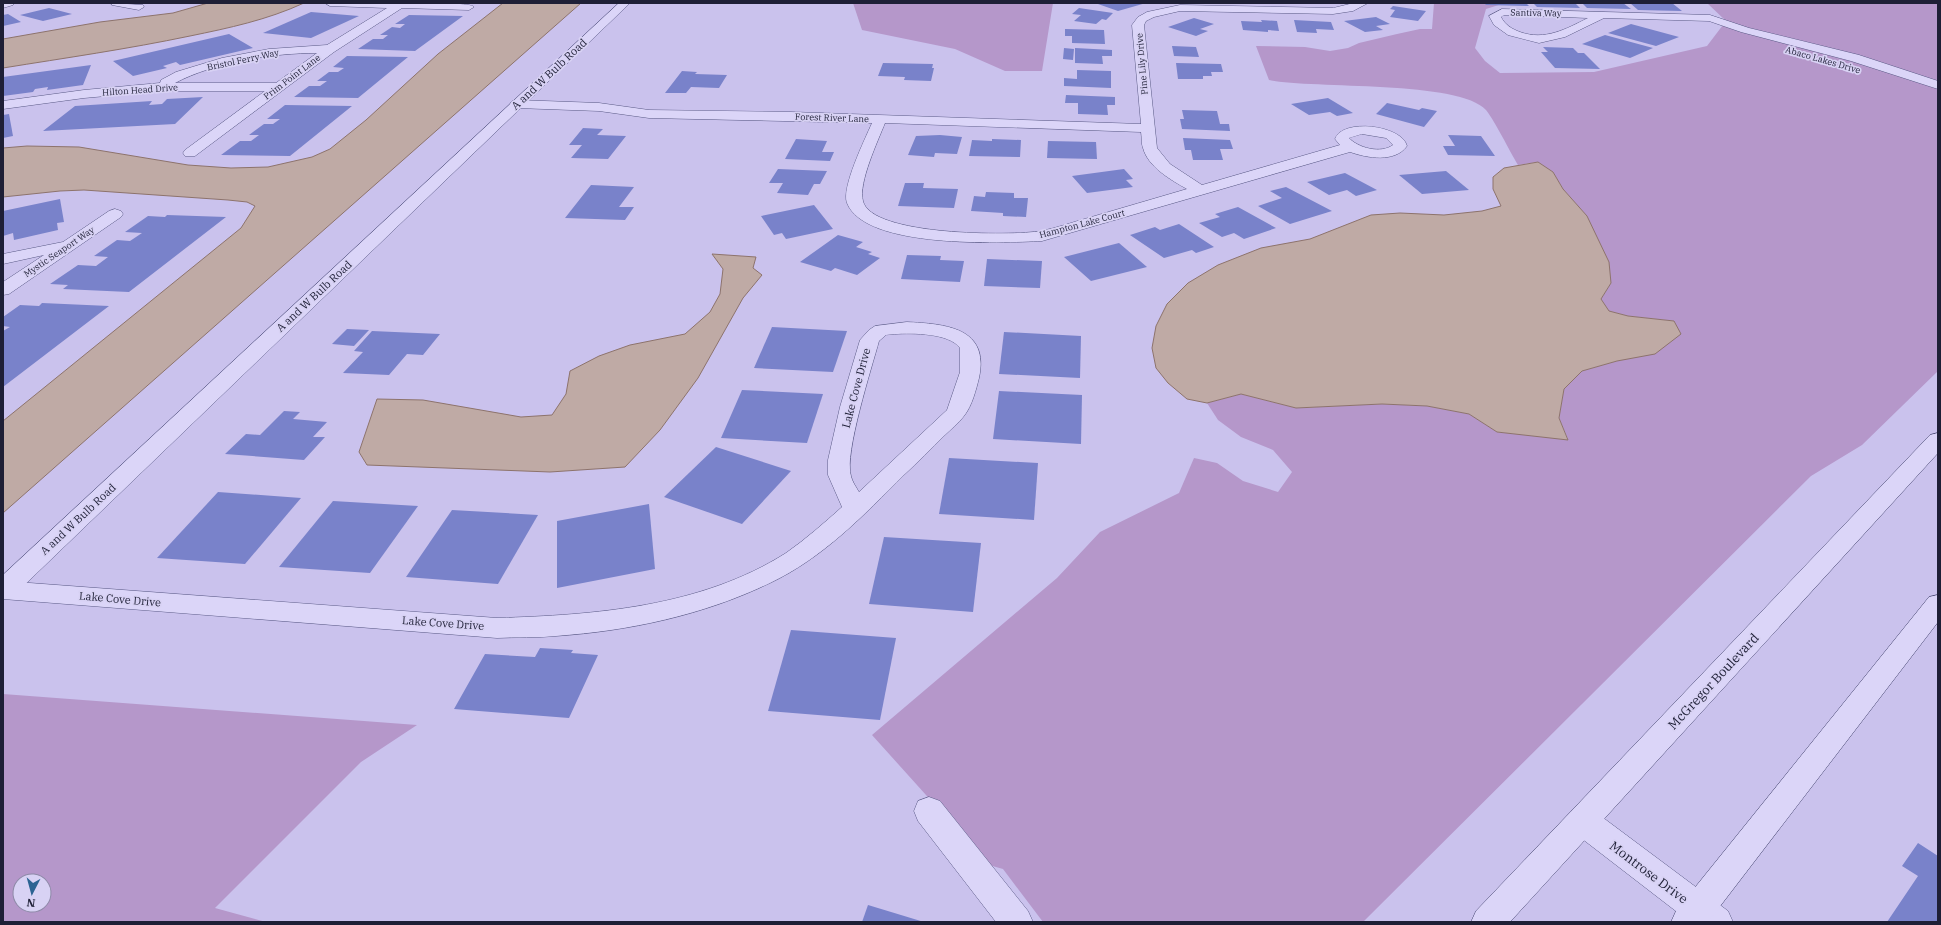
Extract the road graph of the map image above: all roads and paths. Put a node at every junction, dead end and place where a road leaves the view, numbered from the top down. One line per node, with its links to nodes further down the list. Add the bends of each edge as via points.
1 (9, 3): 6 (street)
2 (116, 3): 8 (street)
3 (330, 3): 7 (street)
4 (625, 3): 17 (street, A and W Bulb Road)
5 (1362, 3): 20 (street, Pine Lily Drive, via 1349,9 1327,11 1180,8 1151,14 1142,19 1138,25)
6 (3, 5)
7 (398, 6): 9 (street); 13 (street, Prim Point Lane)
8 (139, 7)
9 (469, 7)
10 (1695, 7): 12 (street, Abaco Lakes Drive)
11 (1602, 14): 11 (street, Santiva Way, via 1502,12 1495,16 1509,32 1522,37 1542,39 1554,37); 12 (street, Santiva Way)
12 (1710, 18): 16 (street, Abaco Lakes Drive, via 1740,35)
13 (330, 49): 14 (street, Bristol Ferry Way, via 298,49 237,60 188,72); 15 (street, Prim Point Lane)
14 (161, 87): 15 (street, Hilton Head Drive); 18 (street, Hilton Head Drive)
15 (278, 87): 22 (street, Prim Point Lane)
16 (1935, 91)
17 (517, 104): 19 (street, Forest River Lane, via 599,107 649,114); 30 (street, A and W Bulb Road)
18 (3, 105)
19 (880, 119): 20 (street, Forest River Lane); 23 (street, Hampton Lake Court, via 853,193 855,204 864,215 879,224 898,230 944,235 1017,238 1042,236)
20 (1148, 128): 23 (street, Pine Lily Drive, via 1153,157 1162,166)
21 (1350, 147): 23 (street, Hampton Lake Court)
22 (190, 153)
23 (1199, 190)
24 (115, 214): 25 (street, Mystic Seaport Way)
25 (70, 244): 26 (street); 27 (street, Mystic Seaport Way)
26 (3, 259)
27 (3, 290)
28 (1938, 440): 33 (street, McGregor Boulevard)
29 (855, 509): 29 (street, Lake Cove Drive, via 956,413 964,398 971,368 970,349 966,342 938,331 912,328 888,328 877,332 870,340 850,408 839,460 839,475); 30 (street, Lake Cove Drive, via 824,537 787,564 747,584 691,604 622,618 564,626 496,628)
30 (3, 590)
31 (1938, 604): 34 (street)
32 (929, 811): 35 (street)
33 (1583, 821): 34 (street, Montrose Drive); 36 (street, McGregor Boulevard)
34 (1701, 918)
35 (1016, 922)
36 (1488, 922)

